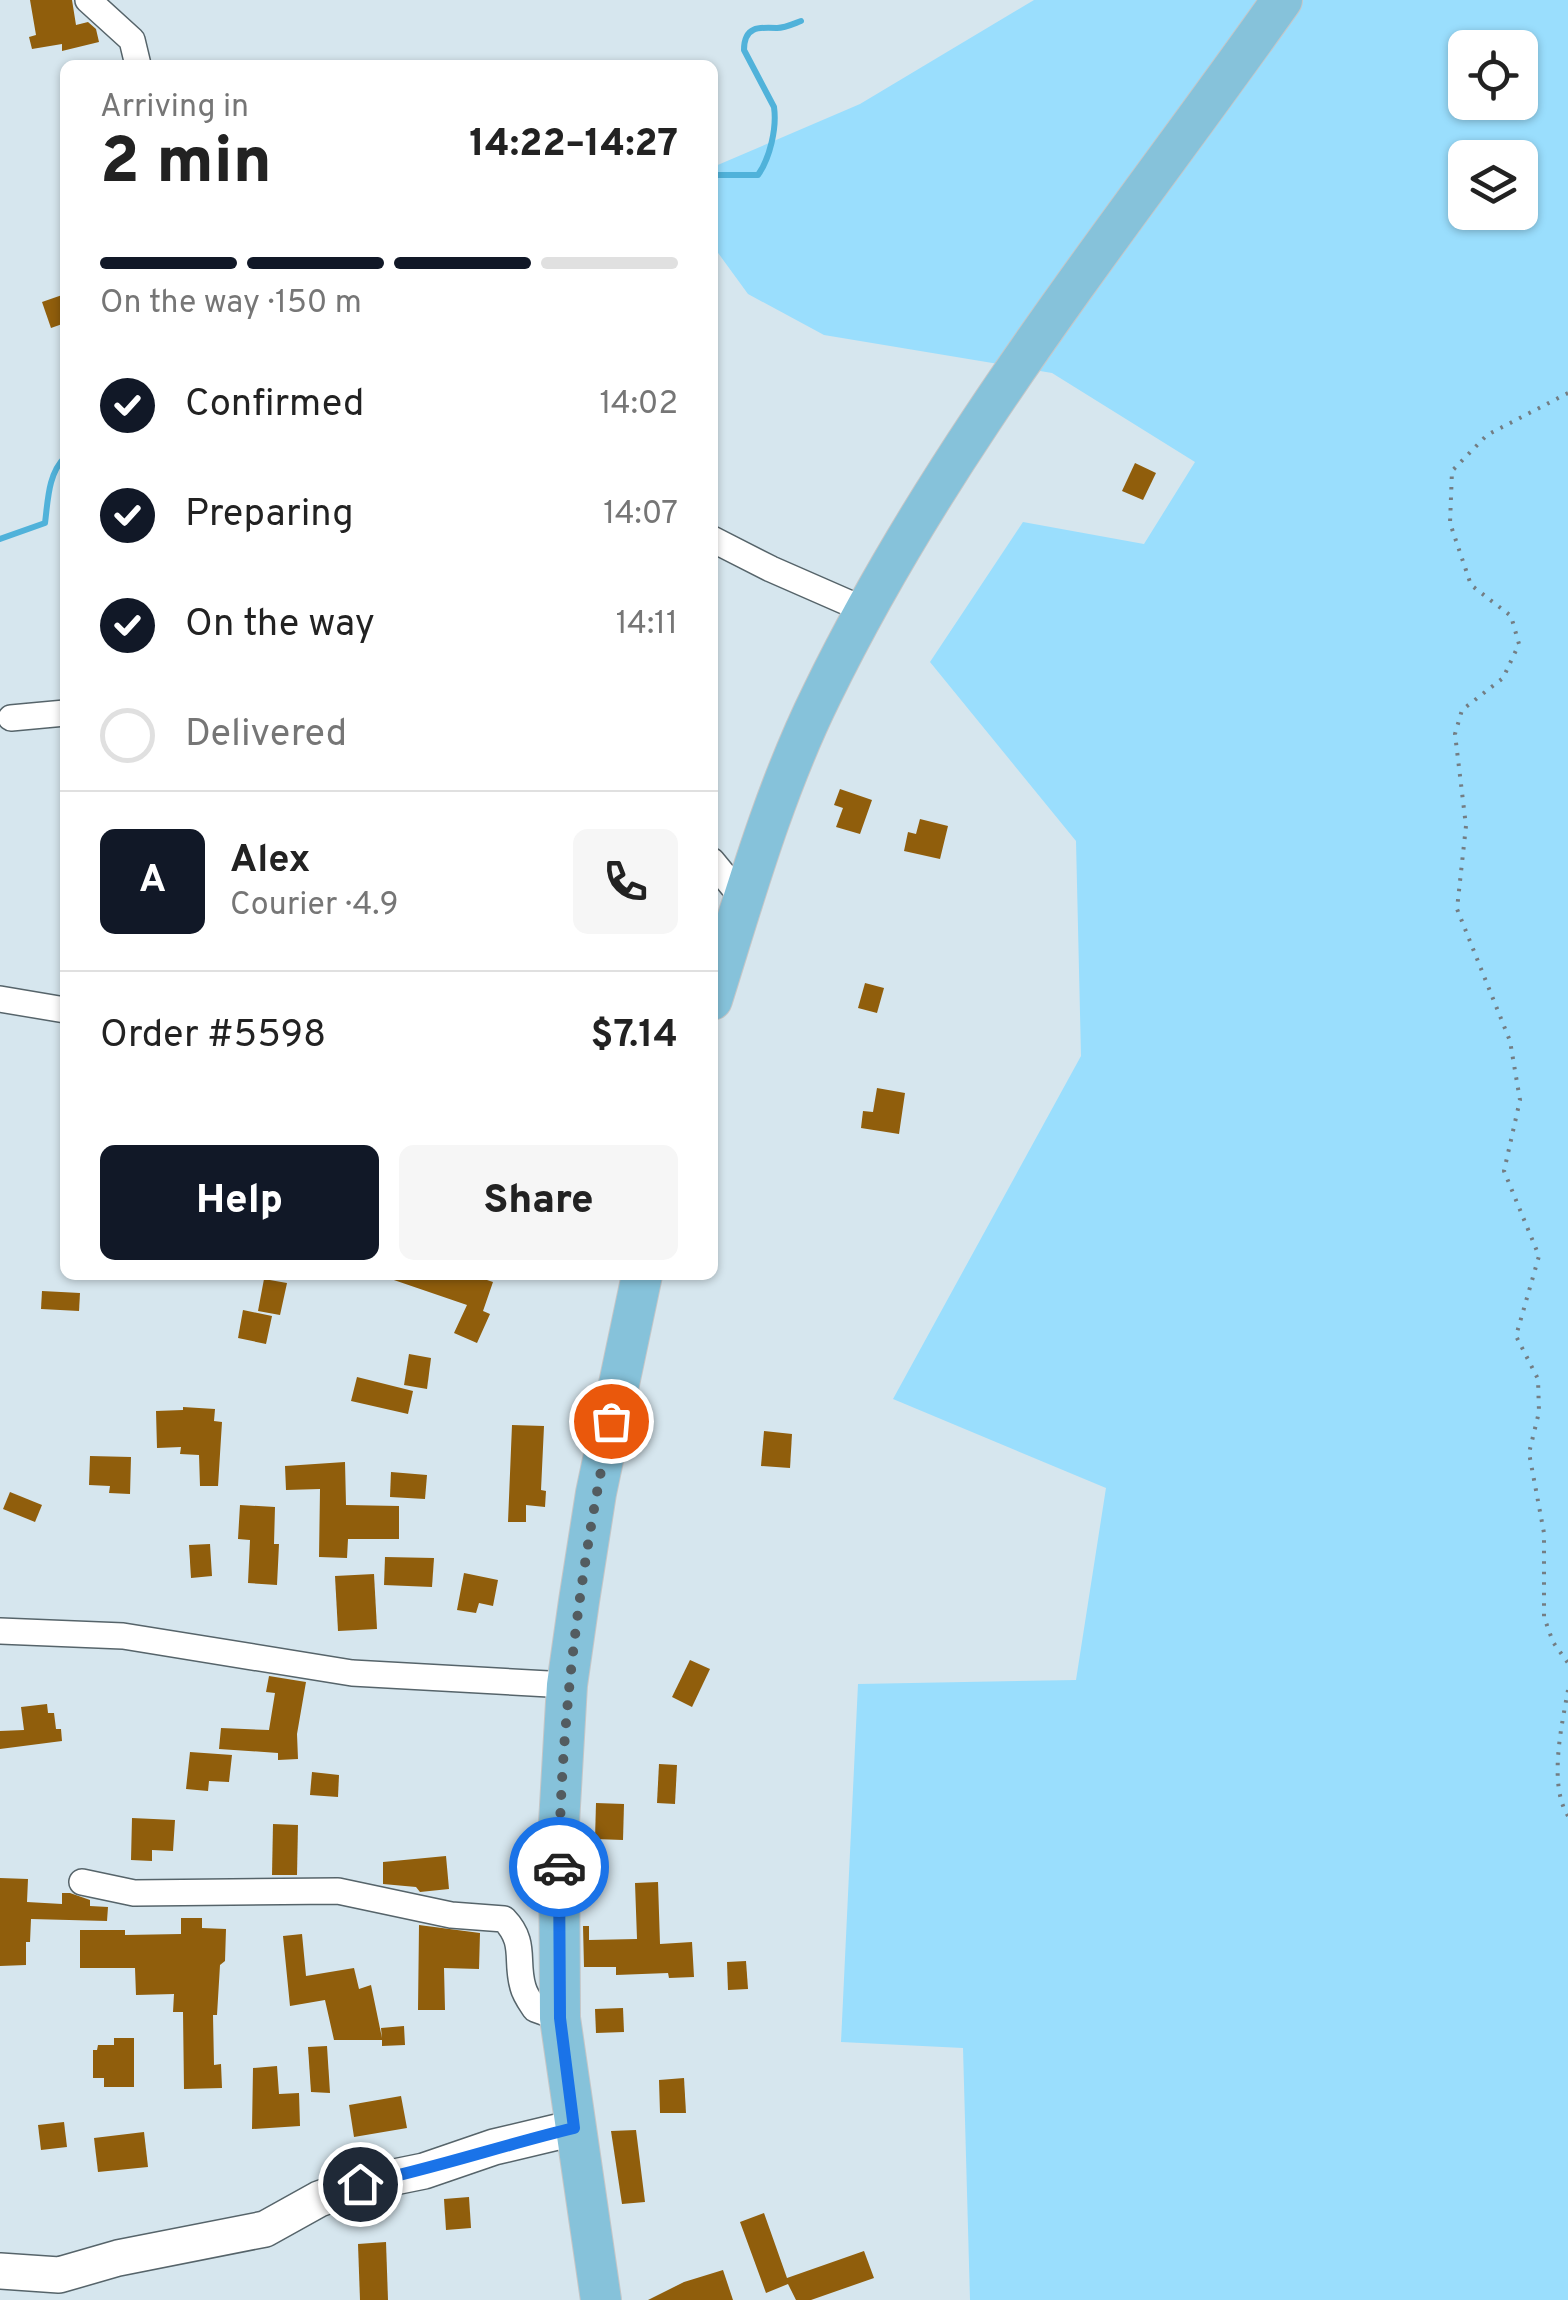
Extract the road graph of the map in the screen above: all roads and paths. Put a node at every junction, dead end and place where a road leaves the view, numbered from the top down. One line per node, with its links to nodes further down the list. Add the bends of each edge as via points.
1 (88, 0): 3 (street, via 132,40)
2 (1282, 0): 6 (main road, via 944,475)
3 (137, 60)
4 (1568, 393): 16 (path, via 1487,435 1452,472 1450,524 1471,585 1511,616 1520,644 1503,678 1462,710 1455,734 1466,826 1457,909 1510,1041 1520,1100 1504,1172 1539,1256 1516,1336 1538,1379 1530,1453 1544,1533 1544,1618)
5 (718, 542): 6 (street)
6 (867, 611): 10 (main road, via 795,753)
7 (60, 713): 8 (street)
8 (11, 718)
9 (718, 868): 10 (street)
10 (744, 900): 11 (main road)
11 (718, 981)
12 (0, 999): 13 (street)
13 (60, 1009)
14 (641, 1280): 17 (main road, via 596,1493)
15 (0, 1631): 17 (street, via 123,1636 352,1674)
16 (1568, 1663)
17 (567, 1685): 21 (main road, via 559,1823)
18 (1568, 1690): 19 (path, via 1557,1755)
19 (1568, 1816)
20 (82, 1882): 21 (street, via 134,1893 338,1890 504,1919 515,1930 523,1988 535,2009)
21 (560, 2018): 22 (main road)
22 (574, 2128): 23 (street, via 360,2184 265,2230 59,2276); 24 (main road)
23 (0, 2271)
24 (601, 2300)

